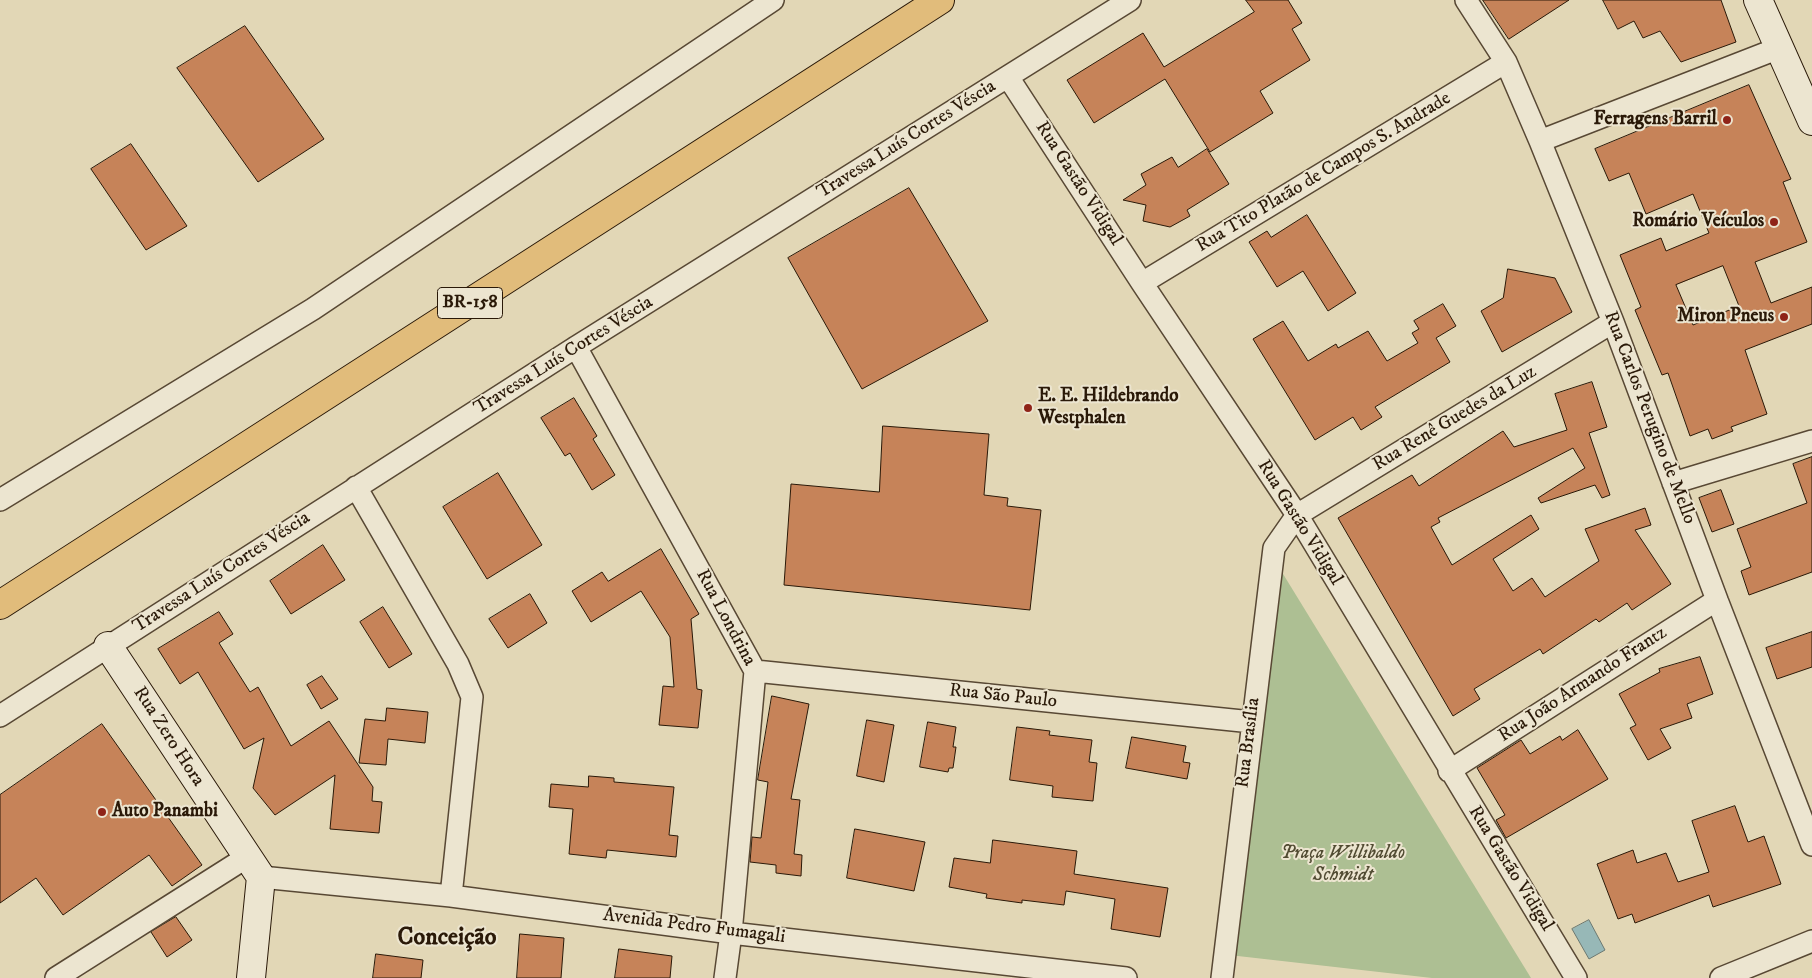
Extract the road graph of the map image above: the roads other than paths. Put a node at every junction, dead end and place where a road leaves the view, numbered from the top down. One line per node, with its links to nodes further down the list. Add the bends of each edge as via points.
1 (773, 0): 17 (street, via 313,309)
2 (940, 0): 20 (highway, BR-158)
3 (1130, 0): 8 (street, Travessa Luís Cortes Véscia)
4 (1466, 0): 7 (street, Rua Carlos Perugino de Mello)
5 (1758, 0): 6 (street)
6 (1779, 48): 9 (street); 10 (street)
7 (1506, 62): 10 (street, Rua Carlos Perugino de Mello); 11 (street, Rua Tito Platão de Campos S. Andrade)
8 (1008, 77): 11 (street, Rua Gastão Vidigal); 13 (street, Travessa Luís Cortes Véscia)
9 (1811, 118)
10 (1540, 141): 12 (street, Rua Carlos Perugino de Mello)
11 (1142, 283): 18 (street, Rua Gastão Vidigal)
12 (1613, 322): 15 (street, Rua Carlos Perugino de Mello); 18 (street, Rua Renê Guedes da Luz)
13 (576, 347): 16 (street, Travessa Luís Cortes Véscia); 22 (street, Rua Londrina)
14 (1812, 441): 15 (street)
15 (1673, 483): 19 (street, Rua Carlos Perugino de Mello)
16 (356, 487): 21 (street, Travessa Luís Cortes Véscia); 28 (street, via 458,664 472,697)
17 (0, 500)
18 (1297, 515): 24 (street, Rua Brasília, via 1274,548); 25 (street, Rua Gastão Vidigal)
19 (1717, 600): 25 (street, Rua João Armando Frantz); 26 (street, Rua Carlos Perugino de Mello)
20 (0, 606)
21 (108, 646): 23 (street, Travessa Luís Cortes Véscia); 27 (street, Rua Zero Hora)
22 (755, 671): 24 (street, Rua São Paulo); 29 (street, Rua Londrina)
23 (0, 716)
24 (1252, 722): 35 (street, Rua Brasília)
25 (1449, 771): 36 (street, Rua Gastão Vidigal)
26 (1812, 845)
27 (254, 867): 28 (street, Avenida Pedro Fumagali); 31 (street); 32 (street)
28 (452, 896): 29 (street, Avenida Pedro Fumagali)
29 (731, 933): 33 (street, Rua Londrina); 34 (street, Avenida Pedro Fumagali)
30 (1812, 940): 37 (street)
31 (56, 978)
32 (251, 978)
33 (725, 978)
34 (1126, 978)
35 (1222, 978)
36 (1576, 978)
37 (1721, 978)

